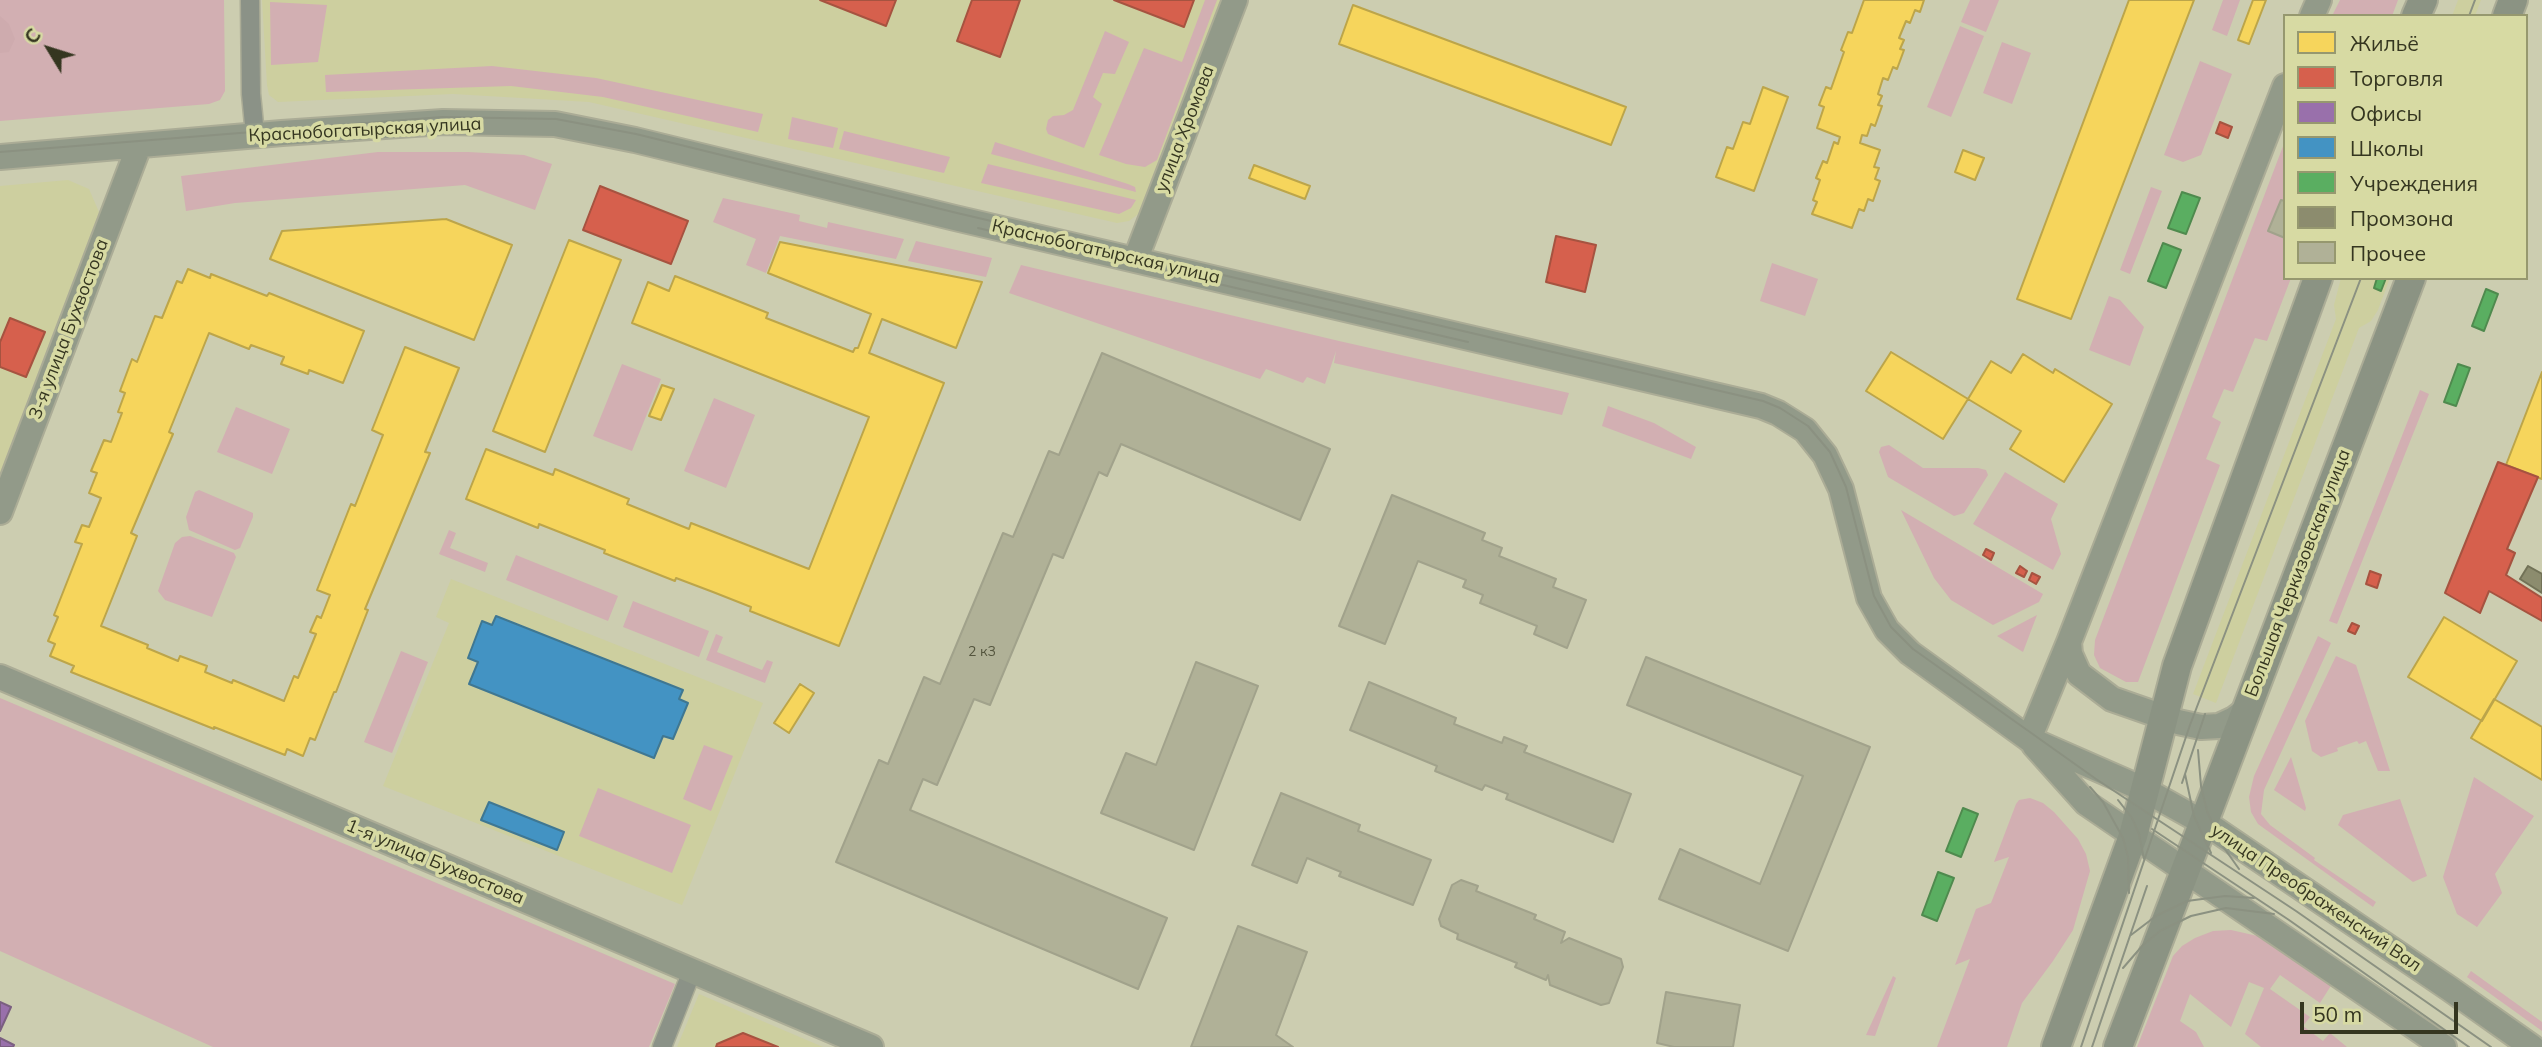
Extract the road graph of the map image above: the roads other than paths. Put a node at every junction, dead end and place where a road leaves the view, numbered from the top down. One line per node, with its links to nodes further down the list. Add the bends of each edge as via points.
1 (250, 0): 4 (street)
2 (1235, 0): 7 (main road, улица Хромова)
3 (2283, 91): 11 (main road)
4 (255, 135): 5 (main road, Краснобогатырская улица); 7 (main road, Краснобогатырская улица, via 443,122 555,124)
5 (139, 146): 6 (main road, Краснобогатырская улица); 10 (main road, 3-я улица Бухвостова)
6 (0, 157)
7 (1136, 258): 15 (main road, Краснобогатырская улица, via 1740,399 1778,413 1805,430 1834,471 1869,598 1887,630 1925,666)
8 (2317, 280): 14 (main road)
9 (2410, 280): 13 (main road, Большая Черкизовская улица)
10 (0, 512)
11 (2069, 642): 14 (main road, via 2073,664 2089,683 2112,699); 15 (main road)
12 (0, 677): 20 (main road, 1-я улица Бухвостова)
13 (2246, 710): 14 (main road, via 2219,726 2190,725); 17 (main road, Большая Черкизовская улица)
14 (2163, 716): 16 (main road)
15 (2029, 739): 16 (main road, Краснобогатырская улица); 18 (main road, Краснобогатырская улица, via 2086,803)
16 (2143, 789): 17 (main road, Краснобогатырская улица); 18 (main road)
17 (2203, 822): 19 (main road, Большая Черкизовская улица); 26 (main road, улица Преображенский Вал)
18 (2133, 836): 19 (main road, Краснобогатырская улица); 23 (main road)
19 (2185, 868): 24 (main road, Большая Черкизовская улица); 25 (main road)
20 (692, 971): 21 (street); 22 (main road, 1-я улица Бухвостова)
21 (662, 1047)
22 (870, 1047)
23 (2056, 1047)
24 (2118, 1047)
25 (2444, 1047)
26 (2532, 1047)

